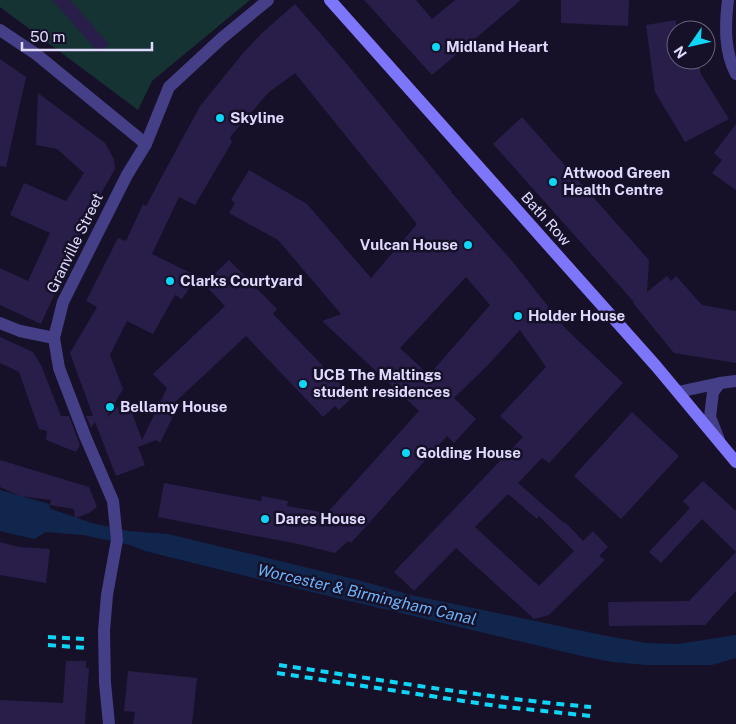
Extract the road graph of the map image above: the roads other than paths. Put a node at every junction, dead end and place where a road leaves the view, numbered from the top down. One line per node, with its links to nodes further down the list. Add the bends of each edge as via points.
1 (268, 0): 6 (street, Granville Street, via 169,87)
2 (330, 0): 11 (main road, Bath Row)
3 (728, 0): 5 (street, via 726,45)
4 (0, 30): 6 (street, via 36,54)
5 (736, 74)
6 (146, 144): 8 (street, Granville Street, via 63,302)
7 (0, 323): 8 (street)
8 (54, 338): 14 (street, Granville Street, via 59,368 113,501 116,540 104,631)
9 (736, 381): 10 (street)
10 (720, 383): 11 (street); 12 (street, via 714,392 710,417)
11 (678, 392): 12 (main road, Bath Row)
12 (719, 442): 13 (main road, Bath Row)
13 (736, 462)
14 (110, 724)

